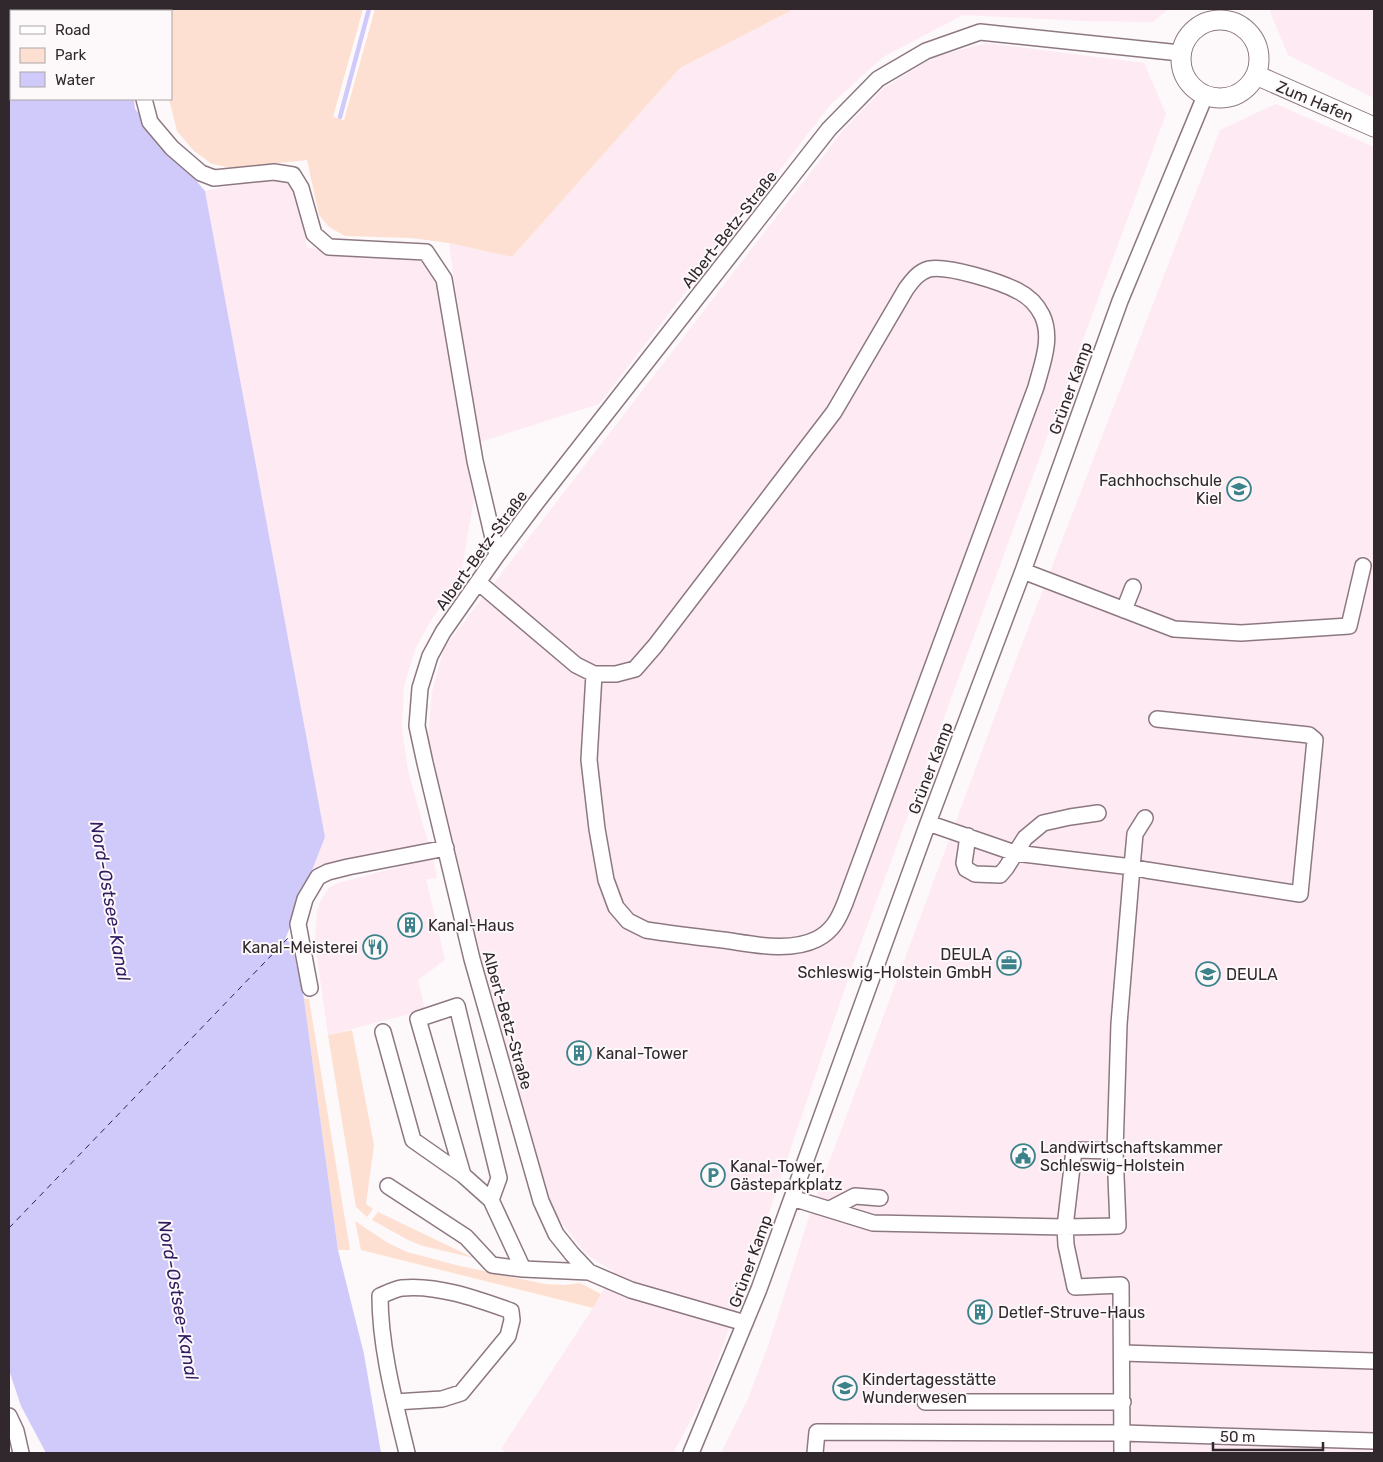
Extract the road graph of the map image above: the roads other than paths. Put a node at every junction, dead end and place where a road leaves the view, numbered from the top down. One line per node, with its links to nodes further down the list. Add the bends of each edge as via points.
1 (1235, 15): 2 (main road, via 1195,28 1186,38); 3 (main road, via 1258,50)
2 (1180, 53): 4 (main road, via 1184,76 1192,88); 7 (street, Albert-Betz-Straße, via 980,32 926,51 878,79 829,129)
3 (1256, 75): 4 (main road, via 1240,93 1217,99); 6 (main road, Zum Hafen)
4 (1205, 96): 9 (street, Grüner Kamp, via 1120,301)
5 (144, 100): 7 (street, via 150,122 172,148 201,173 214,178 274,172 293,175 301,188 314,234 329,247 426,252 444,279 476,461)
6 (1374, 127)
7 (497, 555): 10 (street, Albert-Betz-Straße)
8 (1363, 566): 12 (street, via 1349,626 1241,633 1174,629)
9 (1023, 571): 12 (street); 17 (street, Grüner Kamp)
10 (478, 582): 13 (street, via 576,665); 19 (street, Albert-Betz-Straße, via 430,656 420,688 417,726)
11 (1133, 587): 12 (street)
12 (1124, 610)
13 (594, 674): 13 (street, via 616,674 635,669 655,646 834,412 906,289 917,276 928,269 946,269 1018,291 1032,301 1042,316 1047,346 1036,387 845,904 829,931 801,945 774,946 646,930 628,921 616,907 606,880 597,829 589,760)
14 (1157, 719): 21 (street, via 1309,735 1315,740 1300,894)
15 (1098, 813): 20 (street, via 1044,824 1025,838)
16 (1145, 818): 21 (street, via 1135,834)
17 (928, 823): 18 (street); 27 (street, Grüner Kamp)
18 (968, 836): 20 (street); 20 (street, via 964,862 970,872 1000,875)
19 (446, 848): 22 (street, via 348,867 318,877 304,899 298,924); 33 (street, Albert-Betz-Straße, via 472,959 542,1201 556,1234)
20 (1015, 852): 21 (street)
21 (1132, 867): 24 (street, via 1119,1024)
22 (310, 988)
23 (383, 1032): 25 (street, via 413,1140)
24 (1115, 1151): 31 (street, via 1074,1150); 31 (street, via 1118,1226)
25 (462, 1175): 29 (street); 29 (street, via 418,1019 457,1006 499,1178)
26 (388, 1186): 32 (street, via 466,1237 492,1265)
27 (792, 1198): 30 (street); 34 (street, Grüner Kamp)
28 (880, 1198): 30 (street, via 854,1196)
29 (491, 1200): 32 (street)
30 (830, 1210): 31 (street, via 873,1223)
31 (1065, 1227): 35 (street, via 1075,1287 1121,1285)
32 (523, 1269): 33 (street)
33 (590, 1272): 34 (street, Albert-Betz-Straße, via 631,1290)
34 (745, 1323): 45 (street, Grüner Kamp)
35 (1123, 1353): 36 (street); 39 (street)
36 (1374, 1361)
37 (395, 1402): 37 (street, via 380,1315 380,1296 401,1288 433,1290 481,1300 511,1311 508,1336 461,1393 442,1399); 44 (street)
38 (925, 1402): 39 (street)
39 (1122, 1402): 41 (street)
40 (9, 1416): 43 (street)
41 (1123, 1433): 42 (street); 46 (street, via 817,1432); 47 (street)
42 (1374, 1441)
43 (21, 1453)
44 (406, 1453)
45 (691, 1453)
46 (815, 1453)
47 (1122, 1453)

